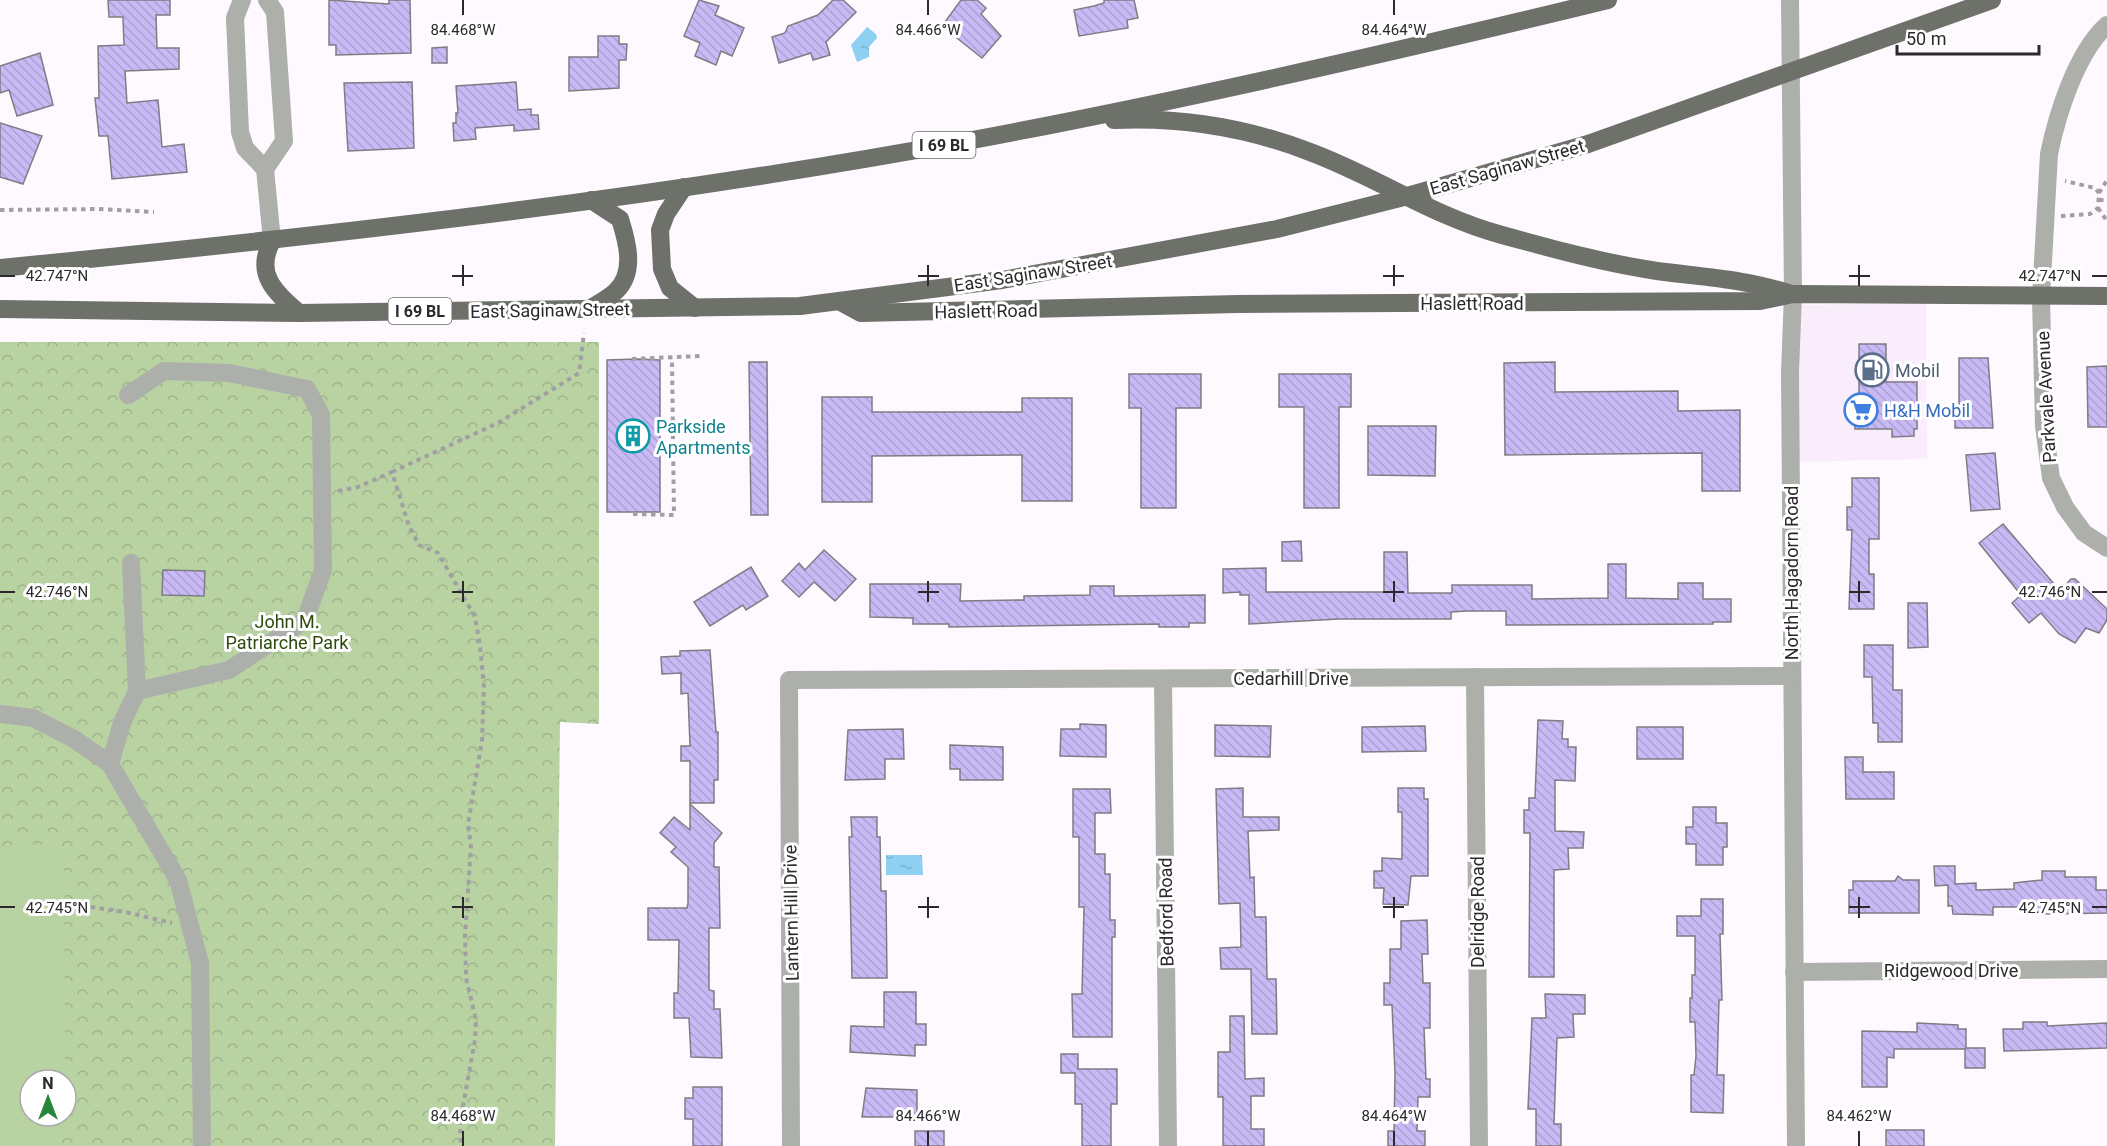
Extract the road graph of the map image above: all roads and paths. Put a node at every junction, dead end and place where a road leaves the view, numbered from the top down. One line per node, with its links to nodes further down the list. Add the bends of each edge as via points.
1 (242, 0): 9 (street, via 235,18 240,132 245,148)
2 (267, 0): 9 (street, via 275,12 284,141)
3 (1608, 0): 8 (main road, I 69 BL, via 1361,61)
4 (1790, 0): 7 (street, North Hagadorn Road)
5 (1992, 0): 7 (main road, East Saginaw Street / I 69 BL)
6 (2107, 25): 10 (street, Parkvale Avenue, via 2081,63 2059,116 2049,154)
7 (1790, 71): 14 (main road, East Saginaw Street / I 69 BL, via 1588,144); 25 (street, North Hagadorn Road)
8 (1059, 123): 12 (main road, I 69 BL); 14 (main road, via 1131,119 1226,127 1312,152)
9 (265, 169): 23 (street)
10 (2048, 180): 13 (path, via 2085,183); 21 (street, Parkvale Avenue)
11 (2107, 180): 13 (path)
12 (684, 187): 15 (main road, I 69 BL); 29 (main road, via 660,230 662,269 670,288)
13 (2099, 193): 16 (path)
14 (1404, 197): 25 (main road, via 1498,234 1577,255 1760,284); 28 (main road, East Saginaw Street / I 69 BL, via 1277,229 1138,256 1002,280)
15 (591, 200): 23 (main road, I 69 BL); 31 (main road, via 620,219 627,243 628,273 617,291)
16 (2099, 200): 17 (path); 18 (path)
17 (2107, 200)
18 (2098, 207): 21 (path, via 2090,214); 22 (path)
19 (0, 210): 20 (path)
20 (154, 212)
21 (2046, 215): 27 (street, Parkvale Avenue)
22 (2107, 221)
23 (272, 241): 24 (main road, I 69 BL); 32 (main road, via 264,255 265,271 281,297)
24 (0, 268)
25 (1793, 294): 27 (main road, Haslett Road); 28 (main road, Haslett Road, via 1760,301 1238,304 861,313); 43 (street, North Hagadorn Road)
26 (2107, 296): 27 (main road, Haslett Road)
27 (2041, 297): 41 (street, Parkvale Avenue, via 2044,426 2051,478 2065,507 2084,532)
28 (839, 301): 29 (main road, East Saginaw Street / I 69 BL, via 800,306)
29 (695, 308): 31 (main road, East Saginaw Street / I 69 BL)
30 (0, 309): 32 (main road, East Saginaw Street / I 69 BL)
31 (588, 310): 32 (main road, East Saginaw Street / I 69 BL)
32 (299, 313)
33 (584, 333): 38 (path, via 579,373 498,423)
34 (700, 356): 35 (path)
35 (672, 358): 36 (path); 40 (path, via 674,514)
36 (632, 359)
37 (128, 395): 39 (street, via 164,371 230,373 308,389 321,415)
38 (392, 472): 39 (path, via 358,487); 55 (path, via 409,526 419,545 438,553 475,617 480,646 484,687 482,740 468,824 471,846 465,936 466,978 476,1020 460,1122)
39 (323, 493): 47 (street, via 323,570 305,620 229,670)
40 (633, 514)
41 (2107, 548)
42 (132, 563): 47 (street)
43 (1792, 676): 44 (street, Cedarhill Drive); 53 (street, North Hagadorn Road)
44 (1475, 677): 45 (street, Cedarhill Drive); 58 (street, Delridge Road)
45 (1163, 679): 46 (street, Cedarhill Drive); 57 (street, Bedford Road)
46 (789, 680): 56 (street, Lantern Hill Drive)
47 (137, 691): 49 (street)
48 (1, 718): 49 (street, via 33,718)
49 (110, 764): 51 (street, via 178,880)
50 (64, 903): 51 (path)
51 (191, 927): 54 (street, via 200,963)
52 (2107, 969): 53 (street, Ridgewood Drive)
53 (1794, 972): 59 (street, North Hagadorn Road)
54 (202, 1146)
55 (461, 1146)
56 (791, 1146)
57 (1168, 1146)
58 (1479, 1146)
59 (1796, 1146)

